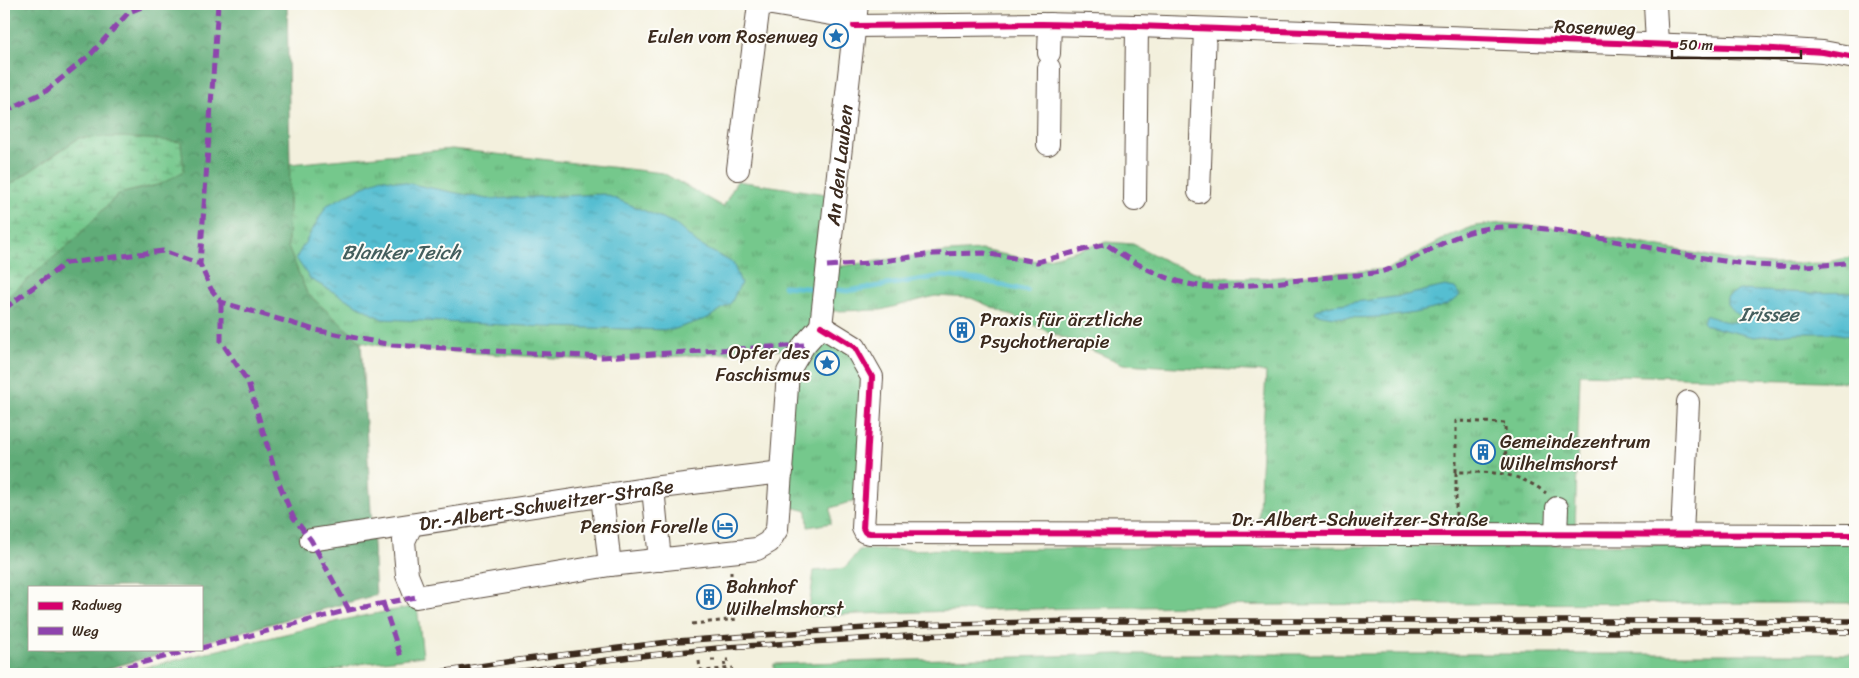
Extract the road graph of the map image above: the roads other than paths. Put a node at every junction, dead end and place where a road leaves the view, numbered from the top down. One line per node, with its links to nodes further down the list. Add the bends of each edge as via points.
1 (759, 4): 11 (street)
2 (772, 4): 4 (street, Rosenweg)
3 (1655, 4): 8 (street)
4 (856, 16): 5 (street, Rosenweg); 14 (street, An den Lauben)
5 (1045, 17): 6 (street, Rosenweg); 10 (street, via 1049,61)
6 (1137, 26): 7 (street, Rosenweg); 13 (street)
7 (1205, 29): 8 (street, Rosenweg); 12 (street)
8 (1657, 44): 9 (street, Rosenweg, via 1786,50)
9 (1855, 58)
10 (1048, 144)
11 (738, 169)
12 (1199, 192)
13 (1135, 200)
14 (822, 318): 16 (street, via 788,372); 22 (street, Dr.-Albert-Schweitzer-Straße, via 855,347 872,377 865,532)
15 (1688, 402): 23 (street)
16 (782, 472): 17 (street, Dr.-Albert-Schweitzer-Straße); 25 (street, via 777,529 768,542 757,549)
17 (653, 488): 18 (street, Dr.-Albert-Schweitzer-Straße); 25 (street)
18 (602, 496): 20 (street, Dr.-Albert-Schweitzer-Straße); 26 (street)
19 (1556, 508): 22 (street)
20 (411, 526): 24 (street, Dr.-Albert-Schweitzer-Straße); 26 (street, via 404,541 407,575 416,598)
21 (1855, 534): 23 (street, Dr.-Albert-Schweitzer-Straße)
22 (1556, 535): 23 (street, Dr.-Albert-Schweitzer-Straße)
23 (1682, 535)
24 (311, 540)
25 (660, 560): 26 (street)
26 (610, 564)

